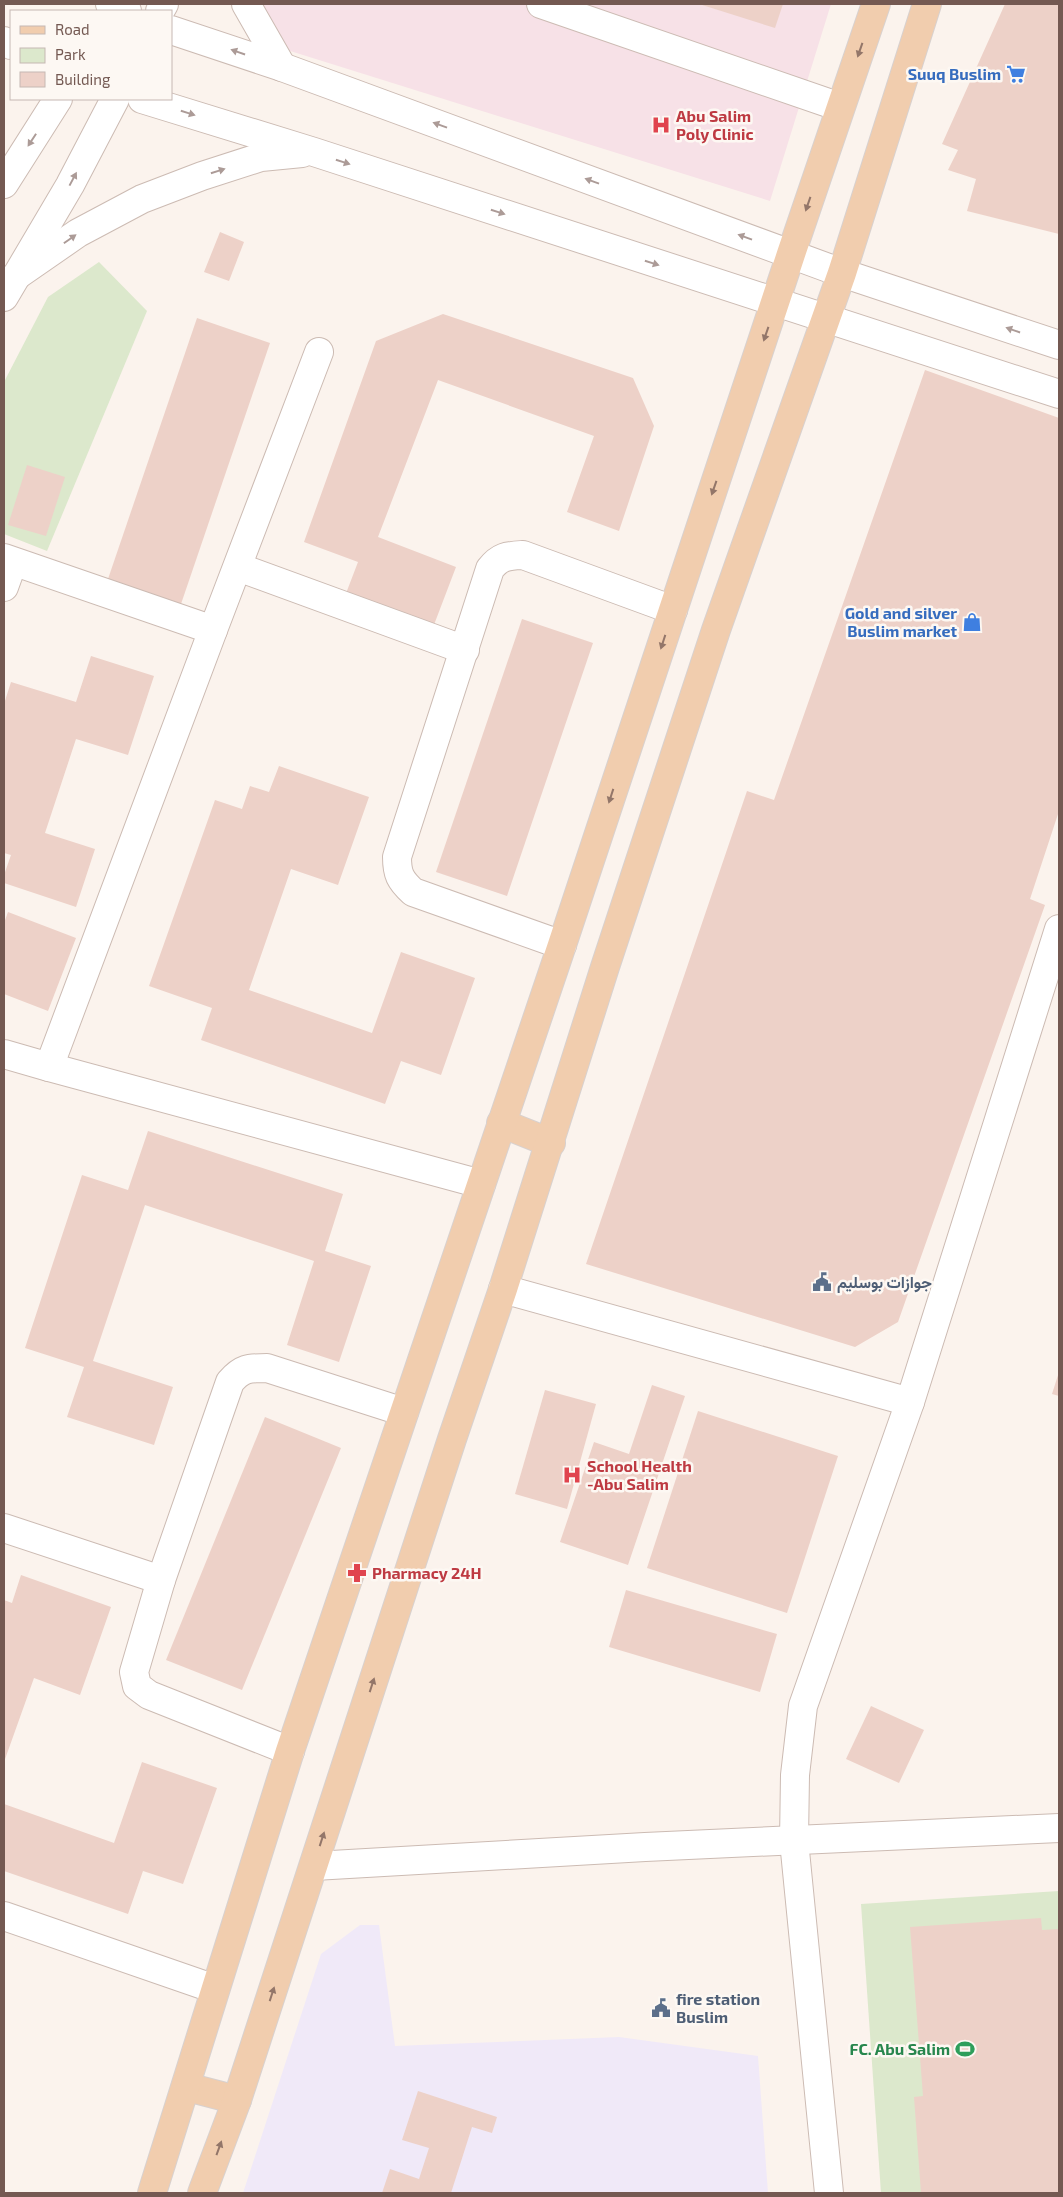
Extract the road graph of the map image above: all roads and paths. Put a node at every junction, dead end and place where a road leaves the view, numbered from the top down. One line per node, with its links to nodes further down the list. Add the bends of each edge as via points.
1 (246, 4): 6 (street)
2 (542, 4): 10 (street)
3 (876, 4): 10 (main road, one-way to 10)
4 (927, 4): 14 (main road)
5 (172, 30): 6 (street, one-way to 5)
6 (282, 67): 13 (street, one-way to 6)
7 (57, 100): 12 (street, one-way to 12)
8 (114, 100): 15 (street, one-way to 8, via 70,185)
9 (145, 100): 11 (street, one-way to 11)
10 (840, 107): 13 (main road, one-way to 13)
11 (314, 152): 15 (street, one-way to 11, via 78,233 142,199 261,157); 16 (street, one-way to 16)
12 (4, 184)
13 (791, 254): 14 (street); 16 (main road)
14 (842, 273): 17 (main road); 18 (street, one-way to 14)
15 (10, 287)
16 (776, 303): 17 (street); 24 (main road, one-way to 24)
17 (826, 319): 20 (street); 32 (main road, via 716,630)
18 (1059, 345)
19 (319, 352): 22 (street)
20 (1059, 394)
21 (8, 560): 23 (street); 25 (street)
22 (238, 568): 25 (street); 26 (street)
23 (4, 587)
24 (673, 610): 26 (street, via 523,555 505,556 490,569); 28 (main road, one-way to 28)
25 (213, 630): 30 (street)
26 (465, 650): 28 (street, via 397,856 397,871 401,881 413,892)
27 (1059, 929): 35 (street)
28 (562, 945): 31 (main road)
29 (4, 1054): 30 (street)
30 (49, 1067): 33 (street)
31 (501, 1123): 32 (main road); 33 (main road)
32 (550, 1143): 34 (main road)
33 (481, 1184): 36 (main road)
34 (504, 1290): 35 (street); 42 (main road, one-way to 34, via 452,1439)
35 (910, 1402): 41 (street, via 803,1706 795,1775)
36 (404, 1412): 38 (street, via 267,1368 239,1371 230,1382); 39 (main road)
37 (4, 1528): 38 (street)
38 (161, 1580): 39 (street, via 134,1672 137,1686 149,1695)
39 (290, 1751): 44 (main road)
40 (1059, 1828): 41 (street)
41 (794, 1841): 42 (street); 49 (street)
42 (314, 1866): 46 (main road, one-way to 42)
43 (4, 1916): 44 (street)
44 (215, 1989): 45 (main road)
45 (187, 2087): 46 (main road); 47 (main road)
46 (237, 2100): 48 (main road, one-way to 46)
47 (152, 2193)
48 (202, 2193)
49 (829, 2193)

